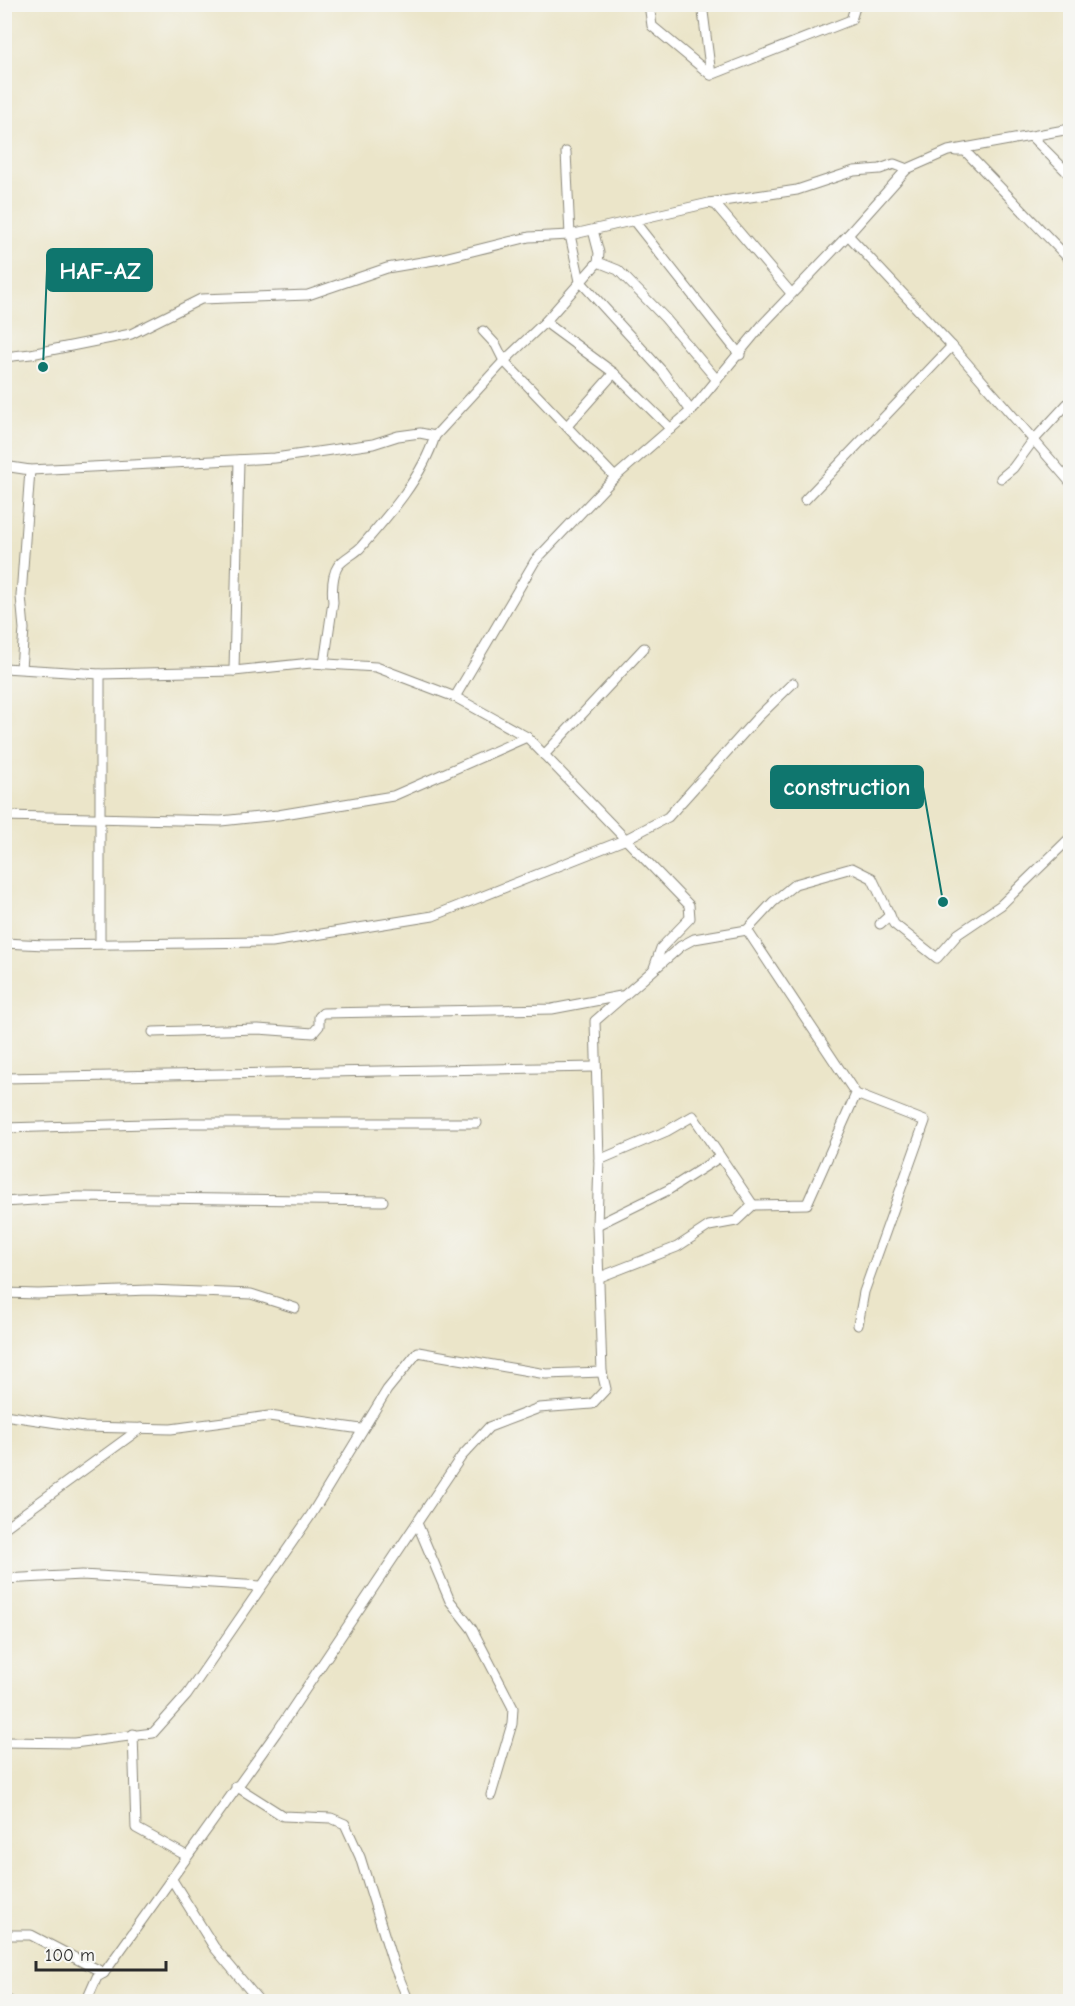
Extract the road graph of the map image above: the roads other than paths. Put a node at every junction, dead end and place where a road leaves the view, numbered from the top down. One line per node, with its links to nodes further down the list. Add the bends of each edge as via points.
1 (649, 4): 4 (street, via 652,26)
2 (702, 4): 4 (street)
3 (856, 4): 4 (street, via 851,20)
4 (711, 75)
5 (1071, 129): 6 (street)
6 (1032, 137): 7 (street); 10 (street)
7 (948, 151): 9 (street); 16 (street, via 965,151)
8 (566, 152): 14 (street)
9 (907, 169): 11 (street, via 894,164 880,170 846,173 797,190); 15 (street)
10 (1071, 175)
11 (709, 203): 12 (street); 19 (street, via 716,205)
12 (634, 221): 13 (street); 23 (street)
13 (593, 230): 14 (street); 17 (street)
14 (570, 235): 18 (street); 24 (street, via 529,237 387,268 308,295 201,299 131,334)
15 (848, 235): 19 (street); 22 (street)
16 (1071, 260)
17 (598, 262): 18 (street); 27 (street, via 618,270)
18 (580, 281): 20 (street); 29 (street, via 662,371)
19 (792, 292): 23 (street)
20 (545, 322): 25 (street); 26 (street)
21 (483, 331): 25 (street)
22 (952, 346): 33 (street); 40 (street)
23 (740, 355): 27 (street)
24 (4, 357)
25 (504, 361): 30 (street); 32 (street)
26 (614, 373): 30 (street); 31 (street)
27 (717, 380): 29 (street)
28 (1071, 401): 33 (street)
29 (691, 411): 31 (street)
30 (567, 426): 37 (street)
31 (671, 429): 37 (street)
32 (435, 436): 34 (street, via 420,433 318,453); 42 (street, via 431,450 390,513 357,551 338,566)
33 (1032, 442): 38 (street); 39 (street)
34 (239, 460): 36 (street); 45 (street)
35 (4, 466): 36 (street)
36 (30, 470): 44 (street, via 21,596)
37 (615, 477): 48 (street, via 535,561)
38 (1001, 478)
39 (1071, 483)
40 (805, 500)
41 (644, 648): 50 (street)
42 (324, 664): 45 (street); 48 (street, via 376,667)
43 (4, 668): 44 (street)
44 (21, 668): 46 (street)
45 (234, 671): 46 (street)
46 (100, 674): 52 (street)
47 (793, 683): 54 (street, via 668,817)
48 (455, 697): 49 (street)
49 (527, 737): 50 (street); 52 (street, via 423,785 354,804 221,821)
50 (544, 755): 54 (street)
51 (4, 816): 52 (street)
52 (100, 820): 59 (street)
53 (1071, 838): 55 (street, via 1001,905 958,934 937,958 894,924)
54 (624, 840): 59 (street, via 433,916 272,942); 60 (street, via 691,911 690,918 661,948)
55 (890, 915): 56 (street); 57 (street, via 872,878 852,868 795,884)
56 (880, 924)
57 (747, 930): 60 (street, via 694,939); 65 (street)
58 (4, 943): 59 (street)
59 (100, 943)
60 (654, 968): 61 (street)
61 (624, 996): 62 (street, via 552,1009 323,1013 313,1033 258,1029); 63 (street, via 595,1021)
62 (153, 1032)
63 (595, 1067): 64 (street); 69 (street)
64 (4, 1078)
65 (856, 1094): 72 (street, via 807,1204); 77 (street, via 922,1119 925,1124 868,1281)
66 (477, 1123): 67 (street, via 183,1123)
67 (4, 1128)
68 (720, 1157): 69 (street, via 693,1116); 72 (street); 73 (street, via 668,1190)
69 (599, 1160): 73 (street)
70 (383, 1201): 71 (street, via 79,1197)
71 (4, 1202)
72 (753, 1205): 74 (street, via 736,1221 709,1227 677,1246)
73 (597, 1225): 74 (street)
74 (600, 1277): 78 (street)
75 (4, 1293): 76 (street, via 149,1290 250,1294)
76 (295, 1308)
77 (858, 1325)
78 (602, 1372): 81 (street, via 546,1374 418,1352); 82 (street, via 606,1389 592,1404 539,1408 489,1427 461,1457)
79 (4, 1415): 80 (street, via 84,1427)
80 (141, 1428): 81 (street, via 171,1429 269,1416); 83 (street)
81 (361, 1429): 85 (street, via 311,1515)
82 (417, 1523): 88 (street); 89 (street, via 450,1601 472,1629 513,1708)
83 (4, 1528)
84 (4, 1579): 85 (street, via 82,1575)
85 (261, 1586): 86 (street, via 187,1695 153,1733)
86 (133, 1734): 87 (street, via 74,1743); 90 (street, via 136,1828)
87 (4, 1742)
88 (236, 1786): 90 (street); 98 (street, via 283,1816 331,1818 345,1824)
89 (491, 1795)
90 (187, 1856): 91 (street)
91 (171, 1878): 93 (street); 97 (street, via 214,1947)
92 (4, 1935): 93 (street, via 31,1935)
93 (104, 1973): 96 (street, via 97,1977)
94 (4, 1998): 95 (street)
95 (11, 2001)
96 (86, 2001)
97 (260, 2001)
98 (409, 2001)

